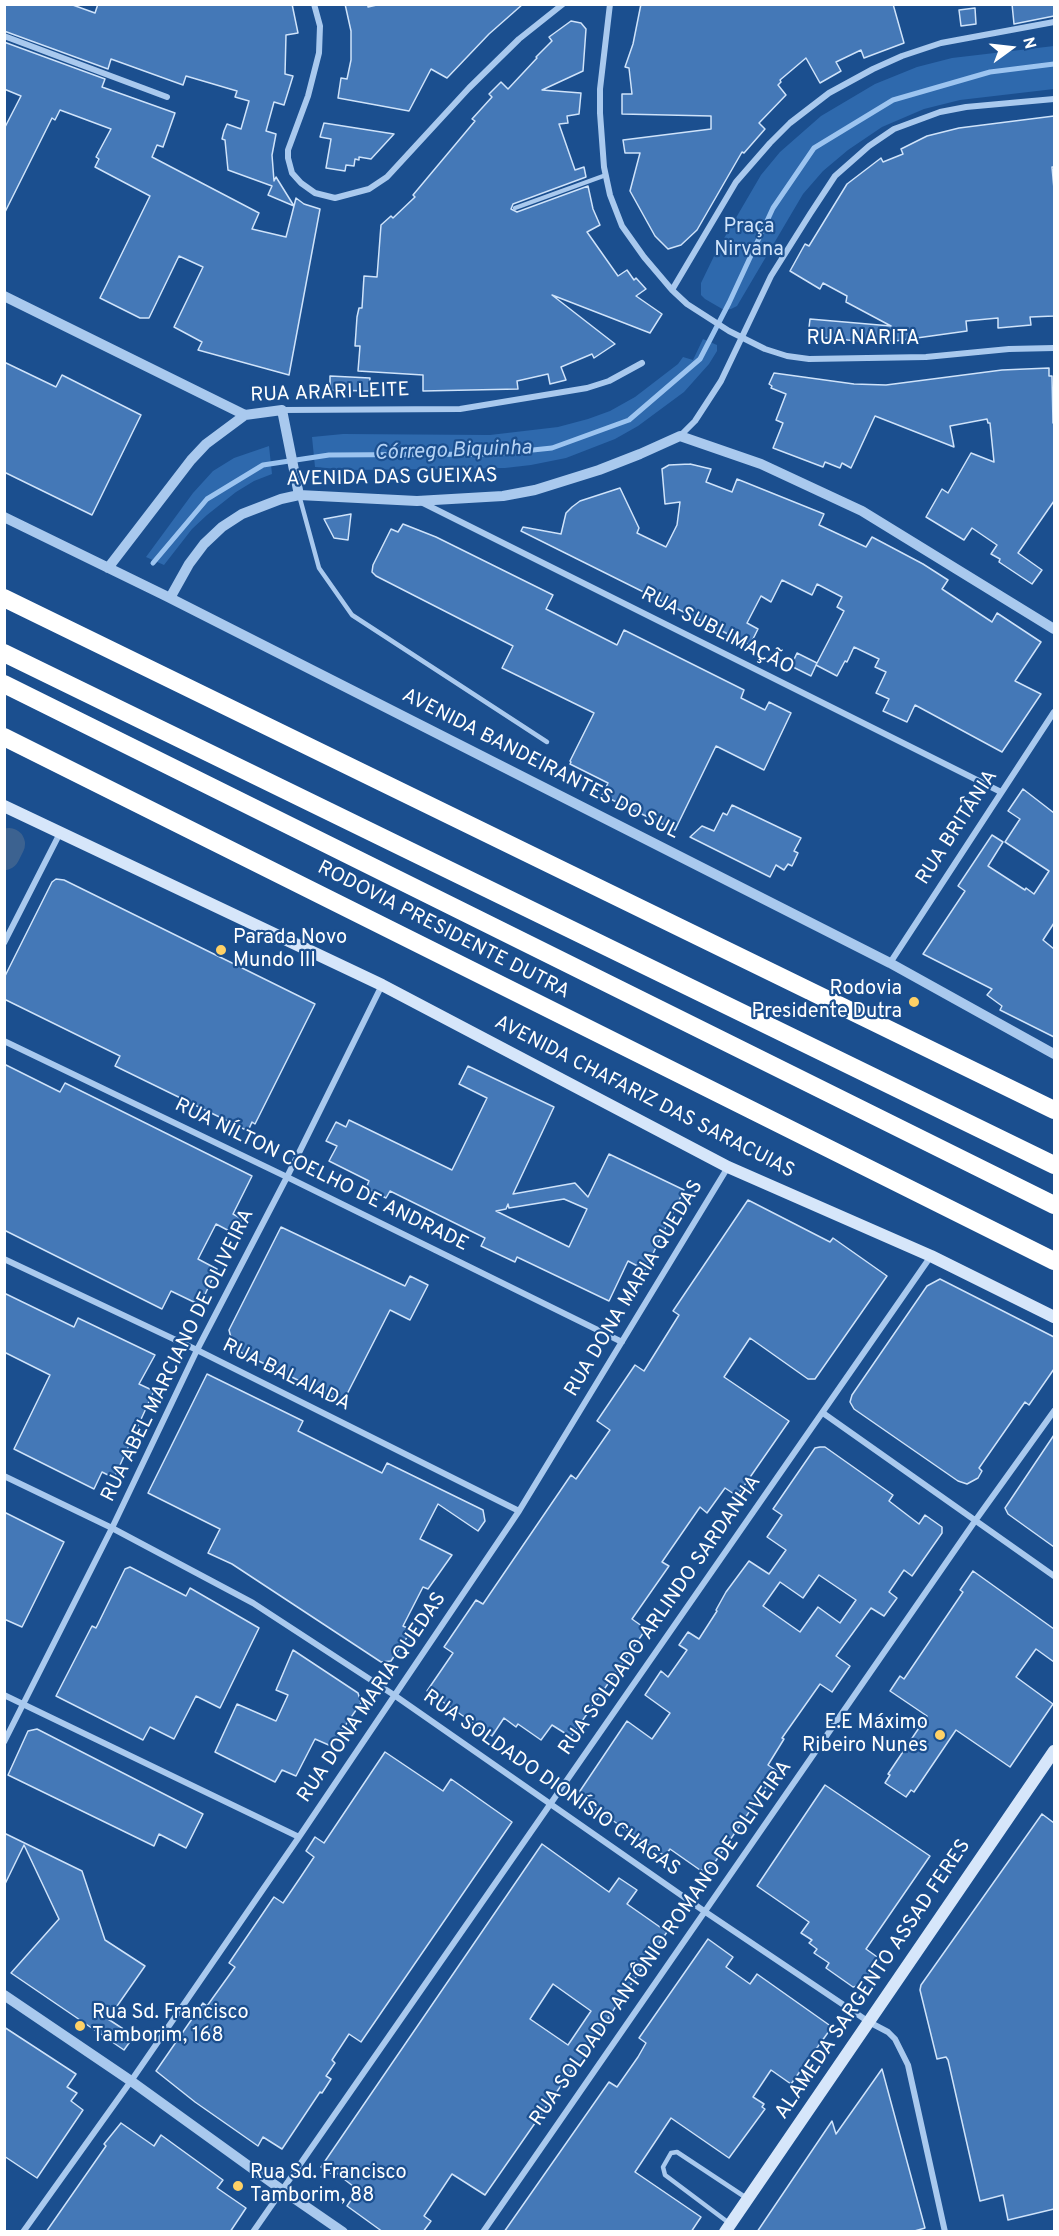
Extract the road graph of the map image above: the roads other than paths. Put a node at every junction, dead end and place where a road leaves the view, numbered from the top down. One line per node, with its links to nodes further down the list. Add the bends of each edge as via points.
1 (314, 4): 2 (street, via 320,26 319,53 288,158 292,173 301,183 315,193 335,198 369,189 387,177 519,39)
2 (563, 4)
3 (610, 4): 8 (street, RUA NARITA, via 600,89)
4 (1054, 22): 10 (street, via 941,43 892,60 829,93 770,142 736,182)
5 (4, 36): 6 (street)
6 (166, 97)
7 (1054, 99): 12 (street, AVENIDA DAS GUEIXAS, via 940,112 894,129 869,146 835,176 771,276)
8 (606, 175): 9 (lane); 10 (street, RUA NARITA, via 622,225)
9 (515, 208)
10 (672, 290): 12 (street, RUA NARITA, via 687,304)
11 (4, 296): 16 (street, RUA ARARI LEITE)
12 (741, 337): 13 (street, RUA NARITA, via 787,356 834,360); 17 (street, AVENIDA DAS GUEIXAS, via 721,381 695,421)
13 (1054, 348)
14 (642, 363): 15 (street, RUA ARARI LEITE, via 587,388 460,409)
15 (282, 410): 16 (street, RUA ARARI LEITE); 18 (street)
16 (245, 416): 21 (street, via 191,460)
17 (680, 436): 19 (street, AVENIDA DAS GUEIXAS, via 619,462 535,490 482,498); 24 (street, via 761,464 862,511)
18 (299, 495): 19 (street, AVENIDA DAS GUEIXAS); 23 (street, AVENIDA DAS GUEIXAS, via 261,505 222,527 189,564); 29 (lane, via 319,568 352,615)
19 (417, 501): 30 (street, RUA SUBLIMAÇÃO)
20 (4, 517): 21 (street, AVENIDA BANDEIRANTES DO SUL)
21 (108, 568): 23 (street, AVENIDA BANDEIRANTES DO SUL)
22 (4, 598): 38 (highway)
23 (170, 598): 34 (street, AVENIDA BANDEIRANTES DO SUL)
24 (1054, 629)
25 (4, 653): 39 (highway)
26 (4, 684): 42 (highway, RODOVIA PRESIDENTE DUTRA)
27 (1054, 712): 30 (street, RUA BRITÂNIA)
28 (4, 737): 45 (highway, RODOVIA PRESIDENTE DUTRA)
29 (547, 742)
30 (1001, 792): 34 (street, RUA BRITÂNIA)
31 (4, 806): 32 (main road, AVENIDA CHAFARIZ DAS SARACUIAS)
32 (60, 832): 33 (street); 35 (main road, AVENIDA CHAFARIZ DAS SARACUIAS)
33 (4, 943)
34 (890, 963): 37 (street, AVENIDA BANDEIRANTES DO SUL)
35 (382, 985): 40 (main road, AVENIDA CHAFARIZ DAS SARACUIAS); 41 (street, RUA ABEL MARCIANO DE OLIVEIRA)
36 (4, 1041): 41 (street, RUA NÍLTON COELHO DE ANDRADE)
37 (1054, 1054)
38 (1054, 1110)
39 (1054, 1165)
40 (728, 1167): 43 (main road, AVENIDA CHAFARIZ DAS SARACUIAS); 47 (street, RUA DONA MARIA QUEDAS)
41 (287, 1177): 47 (street, RUA NÍLTON COELHO DE ANDRADE); 48 (street, RUA ABEL MARCIANO DE OLIVEIRA)
42 (1054, 1205)
43 (931, 1256): 46 (main road, AVENIDA CHAFARIZ DAS SARACUIAS); 50 (street, RUA SOLDADO ARLINDO SARDANHA)
44 (4, 1259): 48 (street, RUA BALAIADA)
45 (1054, 1261)
46 (1054, 1317)
47 (622, 1342): 52 (street, RUA DONA MARIA QUEDAS)
48 (197, 1350): 52 (street, RUA BALAIADA); 54 (street, RUA ABEL MARCIANO DE OLIVEIRA)
49 (1054, 1411): 53 (street, RUA SOLDADO ANTÔNIO ROMANO DE OLIVEIRA)
50 (823, 1413): 53 (street); 61 (street, RUA SOLDADO ARLINDO SARDANHA)
51 (4, 1476): 54 (street, RUA SOLDADO DIONÍSIO CHAGAS)
52 (519, 1511): 57 (street, RUA DONA MARIA QUEDAS)
53 (975, 1521): 55 (street); 63 (street, RUA SOLDADO ANTÔNIO ROMANO DE OLIVEIRA)
54 (112, 1528): 57 (street, RUA SOLDADO DIONÍSIO CHAGAS, via 253,1603); 58 (street, RUA ABEL MARCIANO DE OLIVEIRA)
55 (1054, 1576)
56 (4, 1695): 58 (street)
57 (394, 1695): 61 (street, RUA SOLDADO DIONÍSIO CHAGAS); 62 (street, RUA DONA MARIA QUEDAS)
58 (24, 1704): 59 (street, RUA ABEL MARCIANO DE OLIVEIRA); 62 (street)
59 (4, 1742)
60 (1054, 1751): 65 (main road, ALAMEDA SARGENTO ASSAD FERES)
61 (549, 1803): 63 (street, RUA SOLDADO DIONÍSIO CHAGAS); 67 (street, RUA SOLDADO ARLINDO SARDANHA)
62 (299, 1838): 66 (street, RUA DONA MARIA QUEDAS)
63 (704, 1911): 65 (street, RUA SOLDADO DIONÍSIO CHAGAS); 73 (street, RUA SOLDADO ANTÔNIO ROMANO DE OLIVEIRA)
64 (4, 1995): 66 (street)
65 (869, 2022): 68 (main road, ALAMEDA SARGENTO ASSAD FERES); 74 (street, RUA SOLDADO DIONÍSIO CHAGAS, via 895,2039 908,2065)
66 (131, 2081): 67 (street); 70 (street, RUA DONA MARIA QUEDAS)
67 (282, 2190): 71 (street, RUA SOLDADO ARLINDO SARDANHA); 72 (street)
68 (748, 2199): 69 (main road, ALAMEDA SARGENTO ASSAD FERES); 69 (lane, via 677,2152 671,2153 663,2167 665,2175)
69 (728, 2228)
70 (23, 2232)
71 (253, 2232)
72 (343, 2232)
73 (483, 2232)
74 (945, 2232)

